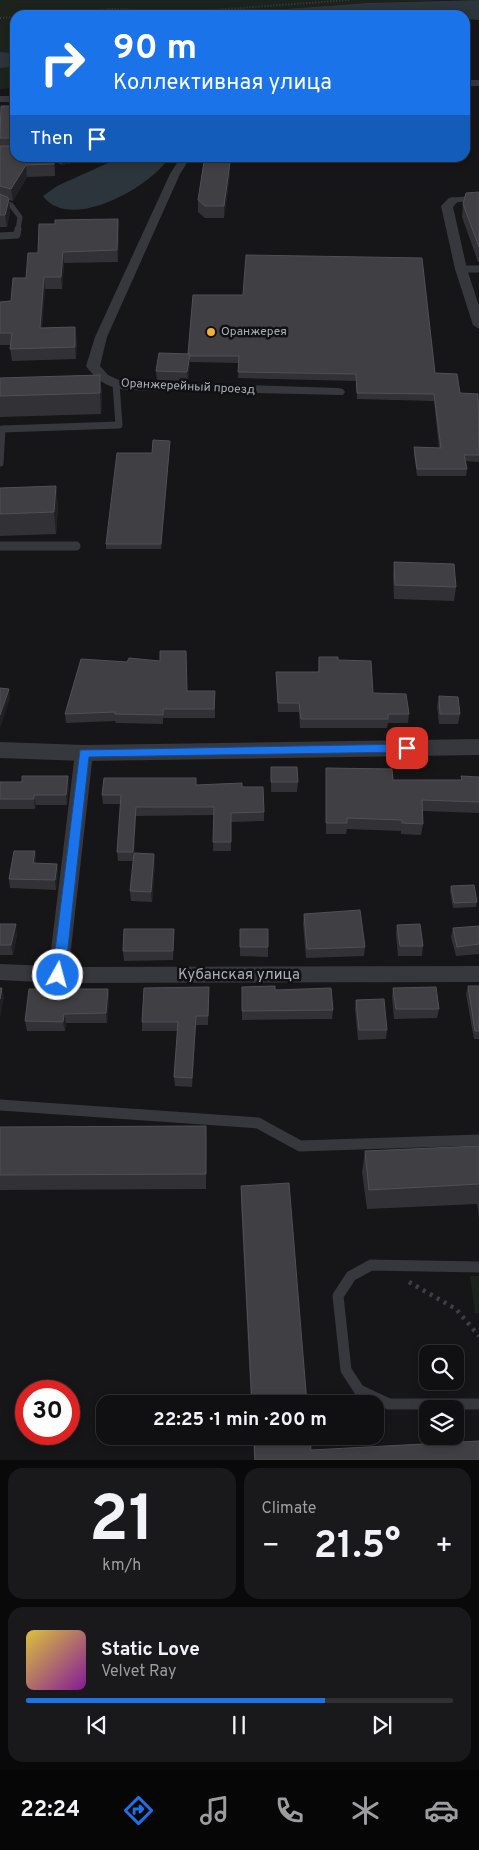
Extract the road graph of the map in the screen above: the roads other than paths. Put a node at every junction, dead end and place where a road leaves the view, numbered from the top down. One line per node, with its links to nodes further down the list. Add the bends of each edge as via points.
1 (182, 162): 10 (street, Оранжерейный проезд, via 101,337 93,366 100,378)
2 (479, 198): 3 (lane)
3 (453, 200): 6 (street, via 448,206)
4 (0, 202): 5 (lane, via 11,205 20,217 17,235)
5 (0, 236)
6 (460, 269): 7 (lane); 8 (street)
7 (479, 269)
8 (477, 311): 9 (street)
9 (479, 325)
10 (108, 382): 11 (street, Оранжерейный проезд, via 144,387); 12 (lane, via 119,425 2,429)
11 (338, 392)
12 (0, 463)
13 (0, 546): 14 (lane)
14 (76, 546)
15 (479, 747): 17 (street)
16 (0, 750): 17 (street)
17 (84, 753): 20 (street)
18 (0, 972): 20 (street, Кубанская улица)
19 (479, 974): 20 (street, Кубанская улица)
20 (58, 975)
21 (0, 1105): 22 (lane, via 258,1123 300,1146)
22 (479, 1140)
23 (479, 1267): 24 (lane, via 372,1265 351,1276 338,1296 346,1370 359,1390 389,1404)
24 (479, 1404)

